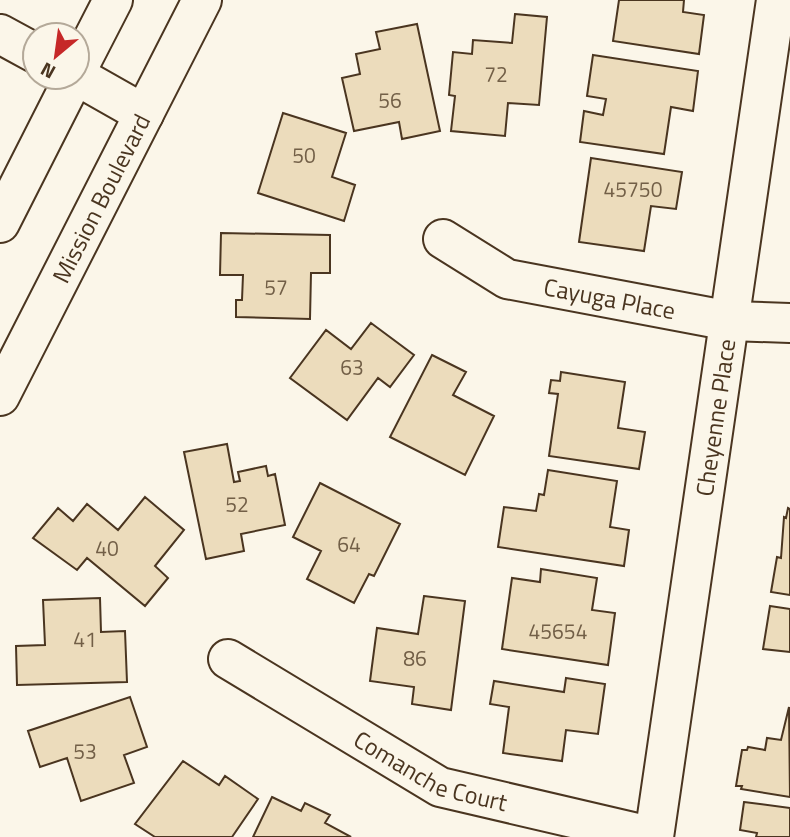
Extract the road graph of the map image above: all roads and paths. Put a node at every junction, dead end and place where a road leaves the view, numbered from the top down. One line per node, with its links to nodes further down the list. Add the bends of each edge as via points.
1 (113, 0): 5 (street)
2 (202, 0): 9 (street, Mission Boulevard)
3 (776, 0): 12 (street, Cheyenne Place)
4 (0, 34): 6 (street)
5 (91, 44)
6 (21, 45)
7 (91, 83): 9 (street)
8 (67, 91): 10 (street)
9 (144, 114): 14 (street, Mission Boulevard)
10 (0, 223)
11 (443, 239): 12 (street, Cayuga Place, via 507,279)
12 (730, 321): 13 (street, Cayuga Place); 16 (street, Cheyenne Place)
13 (790, 323)
14 (0, 396)
15 (228, 659): 16 (street, Comanche Court, via 440,787)
16 (654, 837)

